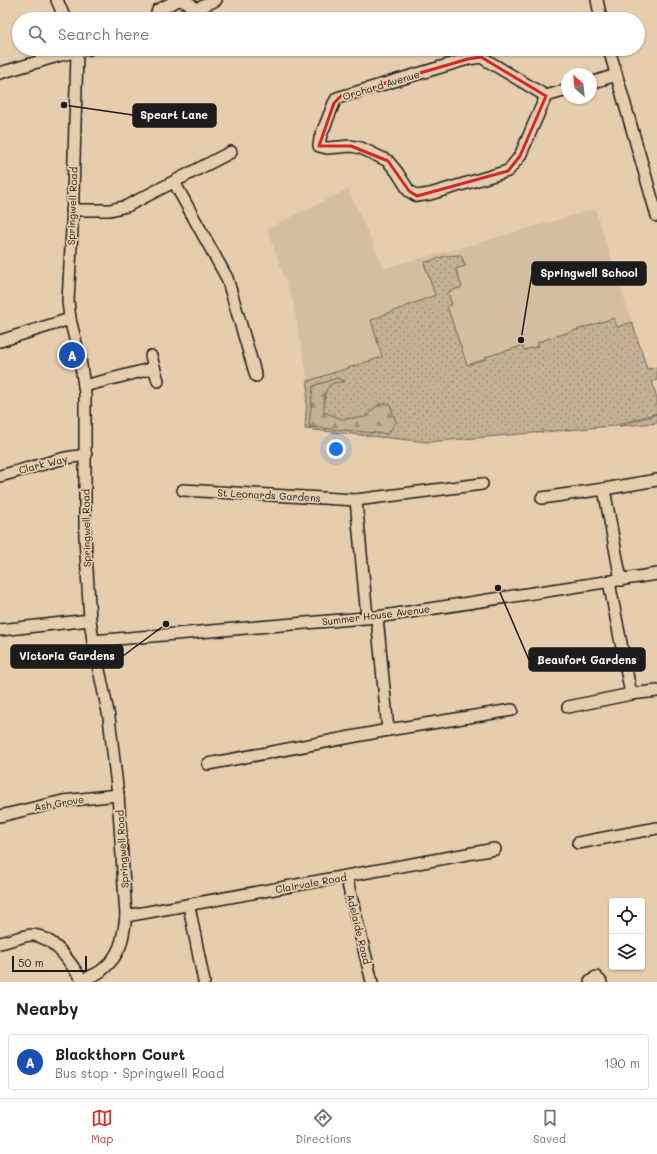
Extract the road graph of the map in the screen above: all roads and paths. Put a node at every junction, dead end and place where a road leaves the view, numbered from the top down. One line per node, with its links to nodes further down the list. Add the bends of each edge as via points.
1 (57, 0): 5 (street)
2 (216, 0): 4 (street)
3 (596, 0): 8 (street)
4 (197, 10): 6 (street, via 189,3 178,0); 7 (street)
5 (62, 12)
6 (157, 12)
7 (192, 12)
8 (600, 12)
9 (58, 56): 12 (street)
10 (76, 56): 20 (street, Springwell Road)
11 (611, 56): 13 (street)
12 (0, 73)
13 (616, 75): 14 (street); 19 (street)
14 (597, 80)
15 (561, 92): 16 (street)
16 (546, 96): 16 (street, Orchard Avenue, via 480,57 468,59 337,98 319,146 361,148 388,162 408,191 417,196 430,194 508,171 520,156)
17 (231, 152): 18 (street)
18 (174, 182): 20 (street, via 128,206); 26 (street, via 227,278)
19 (653, 187): 21 (street)
20 (72, 210): 22 (street, Springwell Road, via 68,301)
21 (657, 216)
22 (70, 319): 23 (street); 28 (street, Springwell Road)
23 (0, 341)
24 (150, 356): 25 (street)
25 (154, 368): 27 (street); 28 (street)
26 (256, 376)
27 (158, 382)
28 (84, 386): 29 (street, Springwell Road)
29 (86, 455): 30 (street, Clark Way, via 65,458); 41 (street, Springwell Road)
30 (0, 476)
31 (657, 480): 34 (street)
32 (482, 484): 36 (street, St Leonards Gardens)
33 (183, 490): 36 (street, St Leonards Gardens)
34 (604, 490): 35 (street); 38 (street)
35 (542, 498)
36 (356, 500): 40 (street)
37 (657, 574): 38 (street, Summer House Avenue)
38 (620, 580): 39 (street, Summer House Avenue)
39 (609, 582): 40 (street, Summer House Avenue); 45 (street)
40 (372, 617): 43 (street, Summer House Avenue); 48 (street)
41 (90, 620): 42 (street); 43 (street, Springwell Road)
42 (0, 630)
43 (92, 641): 50 (street, Springwell Road, via 109,717)
44 (657, 691): 45 (street)
45 (631, 694): 46 (street)
46 (568, 707)
47 (512, 710): 48 (street)
48 (388, 730): 49 (street)
49 (208, 764)
50 (118, 795): 51 (street, Ash Grove, via 63,801); 57 (street, Springwell Road)
51 (0, 816)
52 (657, 828): 53 (street)
53 (578, 843)
54 (495, 849): 55 (street, Clairvale Road)
55 (346, 876): 56 (street, Clairvale Road); 61 (street, Adelaide Road)
56 (189, 906): 57 (street, Clairvale Road); 60 (street)
57 (126, 916): 59 (street, Springwell Road, via 118,954 102,971)
58 (0, 943): 59 (street, via 33,934 46,939 58,947)
59 (81, 981)
60 (204, 982)
61 (372, 982)
62 (590, 982): 63 (street, via 596,977)
63 (601, 982)

